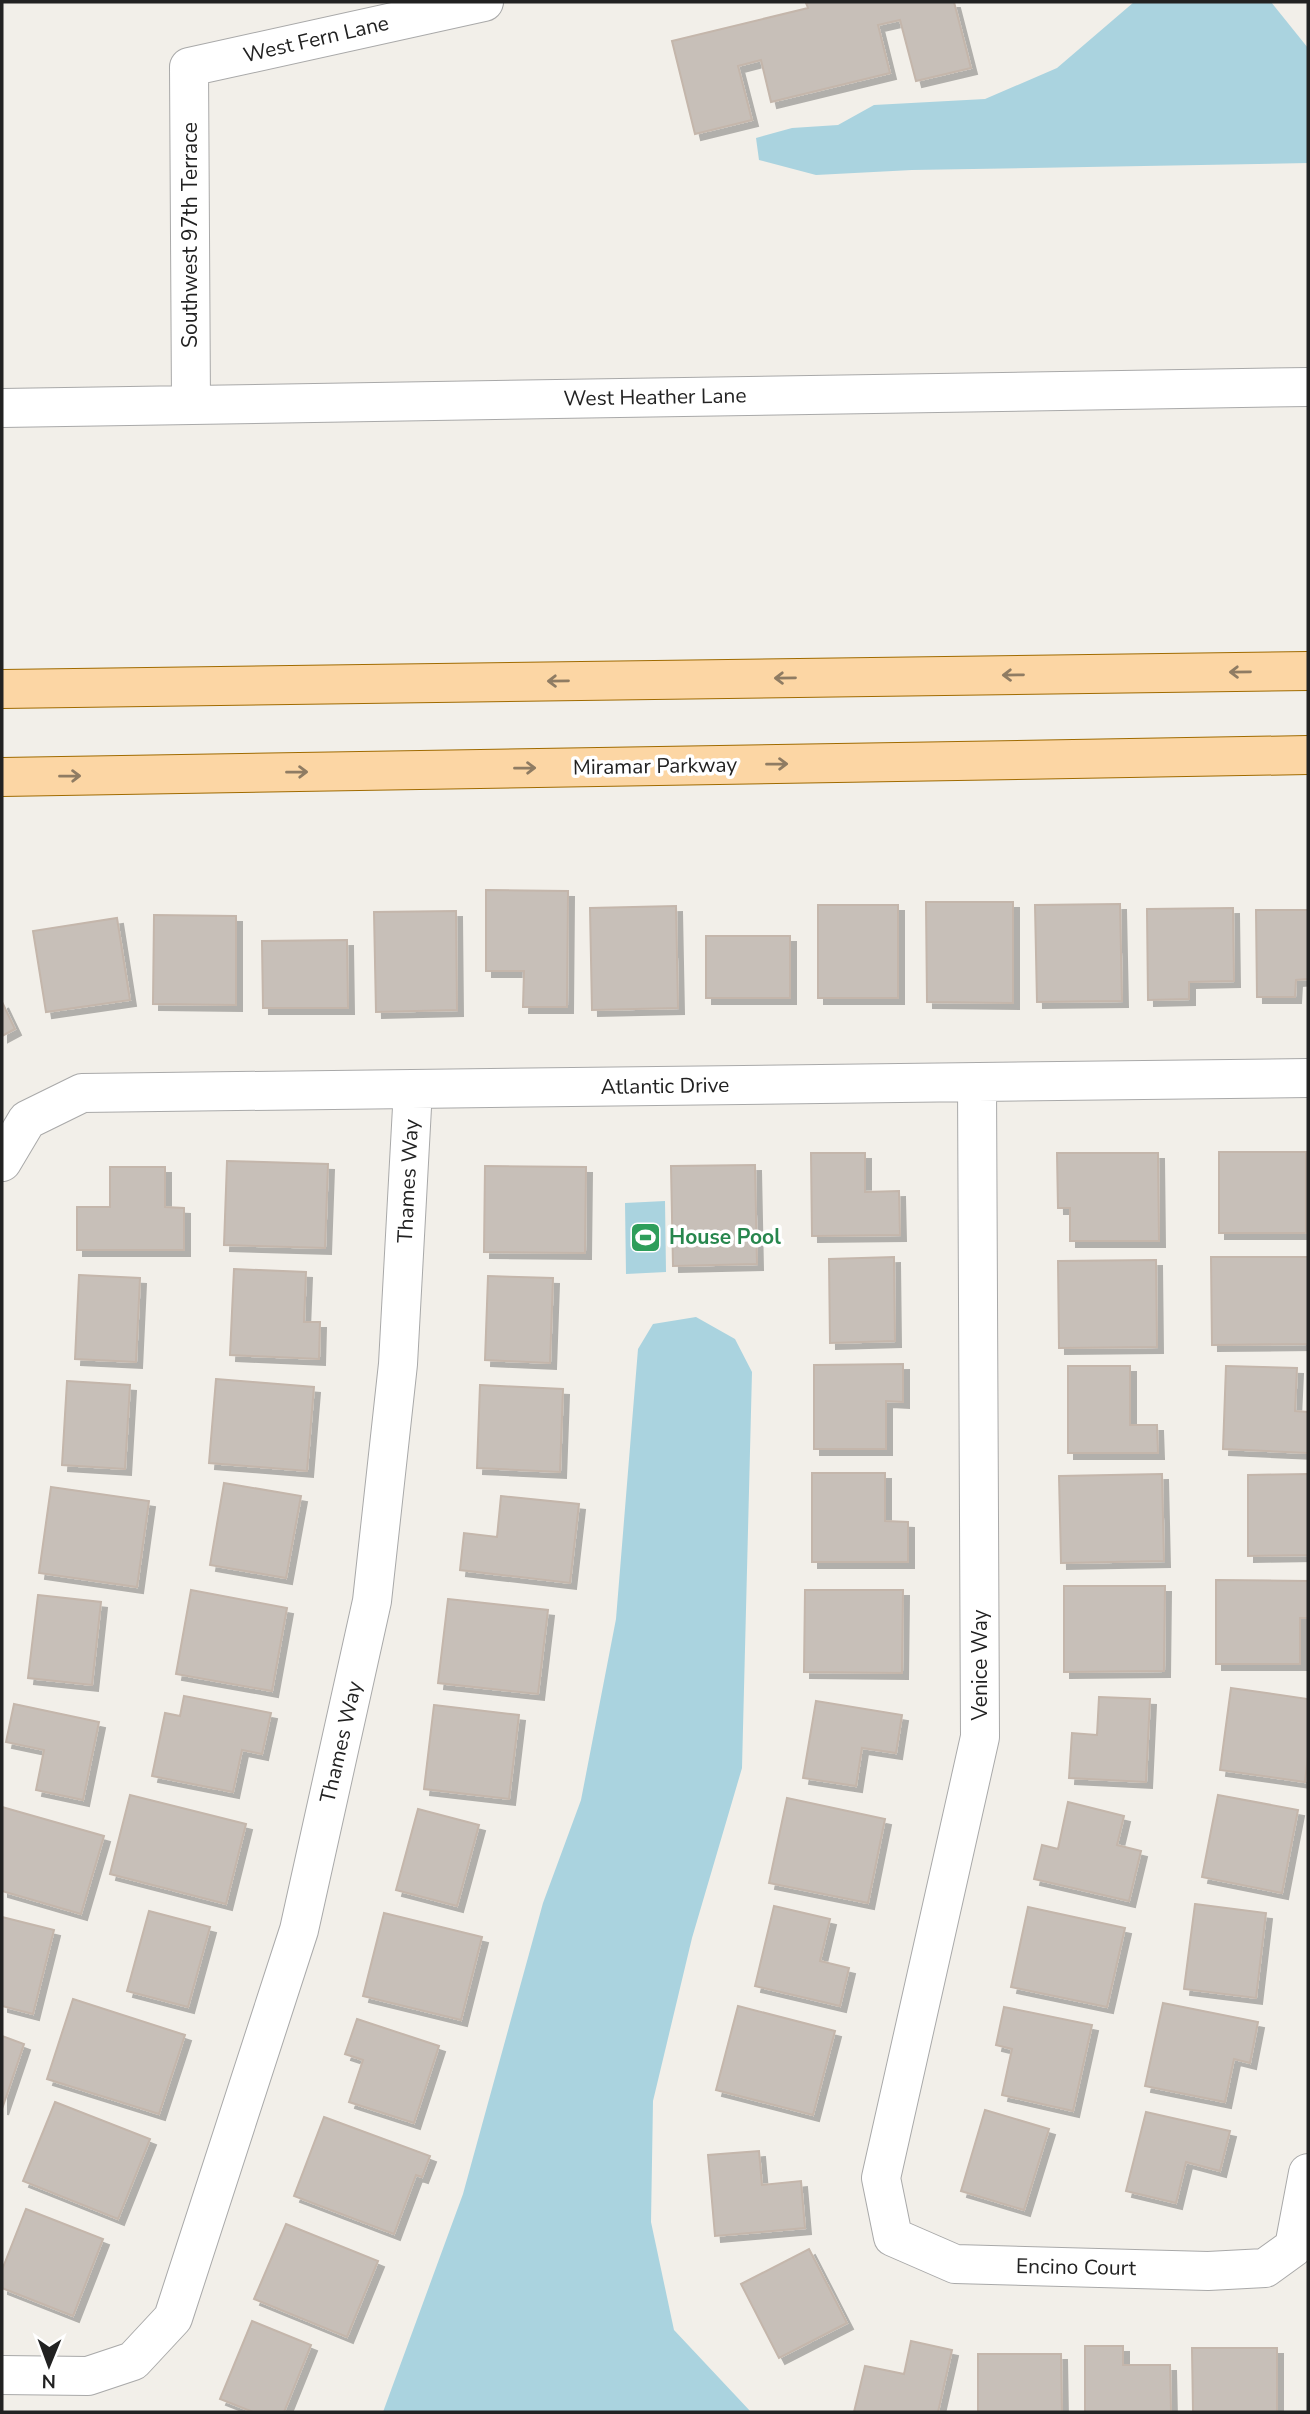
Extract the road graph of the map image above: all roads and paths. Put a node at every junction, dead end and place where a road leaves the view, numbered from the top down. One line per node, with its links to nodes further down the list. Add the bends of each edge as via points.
1 (484, 2): 2 (street, West Fern Lane)
2 (189, 67): 4 (street, Southwest 97th Terrace)
3 (1308, 387): 4 (street, West Heather Lane)
4 (191, 404): 5 (street, West Heather Lane)
5 (2, 408)
6 (1308, 671): 7 (main road, one-way to 7)
7 (2, 689)
8 (1308, 755): 9 (main road, Miramar Parkway, one-way to 8)
9 (2, 777)
10 (1308, 1077): 11 (street, Atlantic Drive)
11 (977, 1082): 12 (street, Atlantic Drive); 15 (street, Venice Way, via 980,1737 881,2178)
12 (412, 1089): 13 (street, Atlantic Drive, via 82,1093 27,1120); 16 (street, Thames Way, via 398,1364 372,1601 299,1930 173,2318 133,2361 88,2376)
13 (2, 1161)
14 (1308, 2173): 15 (street, Encino Court, via 1294,2247 1265,2268 1208,2271 955,2264)
15 (893, 2237)
16 (2, 2375)

